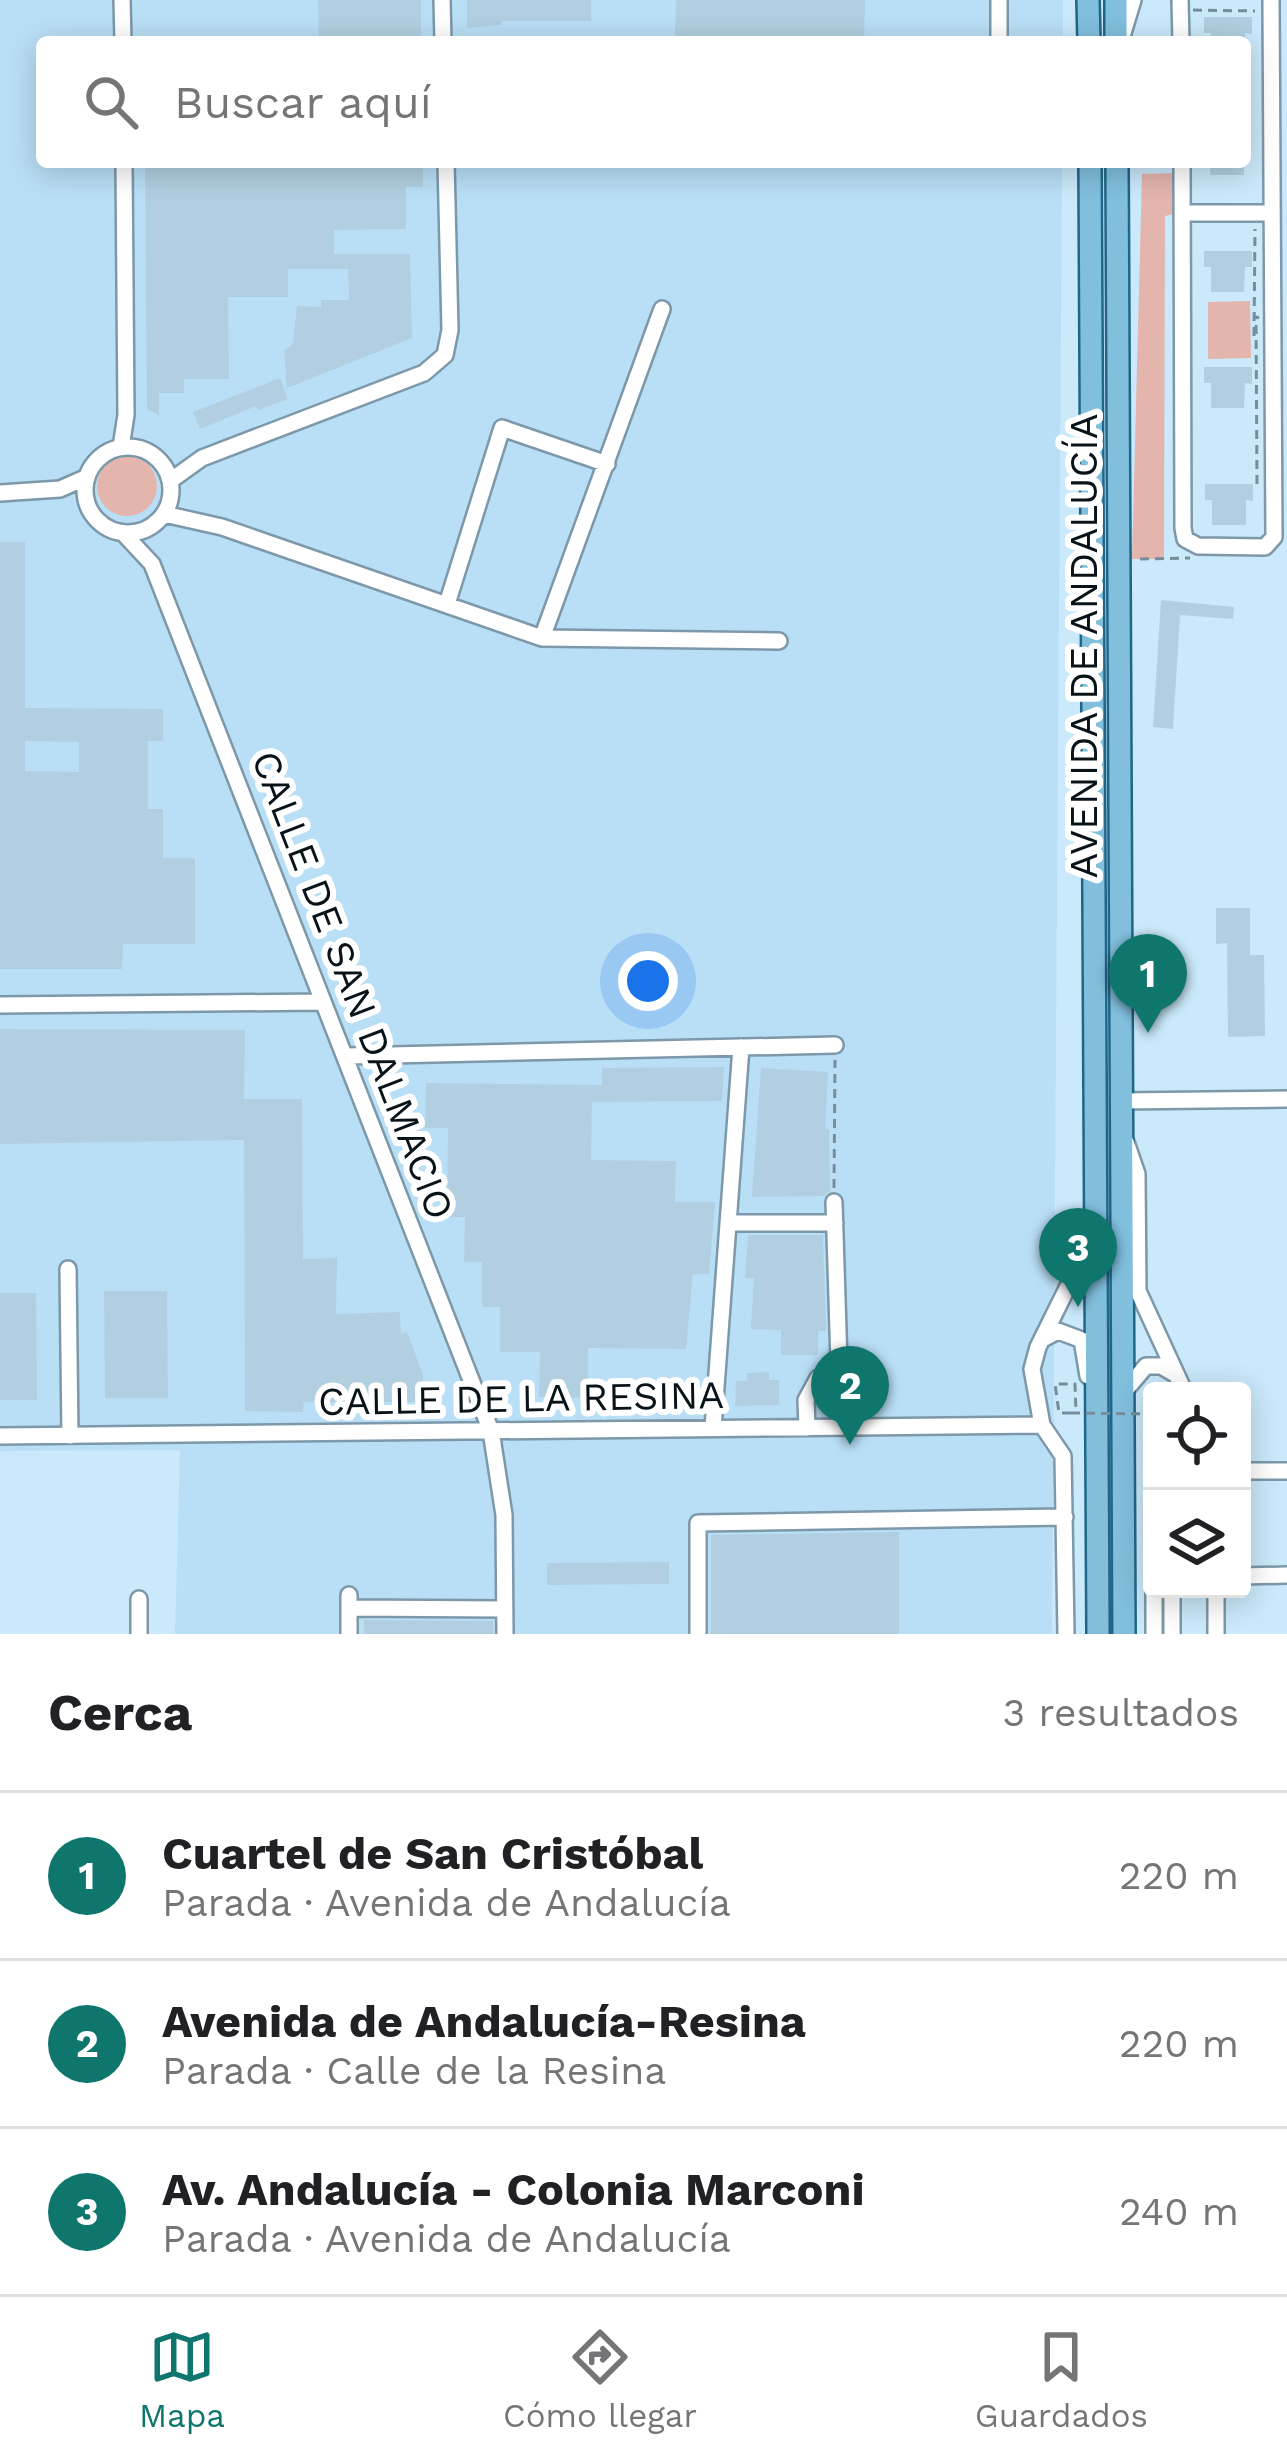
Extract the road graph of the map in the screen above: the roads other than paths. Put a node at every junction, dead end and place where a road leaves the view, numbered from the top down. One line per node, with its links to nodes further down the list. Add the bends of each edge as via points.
1 (122, 0): 9 (street)
2 (442, 0): 10 (street)
3 (999, 0): 11 (street)
4 (1088, 0): 12 (main road)
5 (1116, 0): 13 (main road)
6 (1133, 0): 14 (street)
7 (1271, 0): 22 (street)
8 (1185, 5): 15 (street)
9 (123, 36)
10 (443, 36)
11 (999, 36)
12 (1089, 36)
13 (1119, 36)
14 (1121, 36)
15 (1182, 36)
16 (124, 168): 24 (street)
17 (446, 168): 28 (street, via 445,355 424,373)
18 (1090, 168): 42 (main road, AVENIDA DE ANDALUCÍA)
19 (1117, 168): 49 (main road, AVENIDA DE ANDALUCÍA)
20 (1182, 168): 21 (street)
21 (1183, 213): 22 (street); 25 (street, via 1186,539 1265,547 1274,537)
22 (1271, 213): 25 (street)
23 (662, 309): 30 (street)
24 (126, 415): 26 (street); 27 (street)
25 (1280, 426)
26 (121, 447): 27 (street); 31 (street)
27 (144, 450): 29 (street)
28 (202, 458): 29 (street); 32 (street)
29 (161, 462): 32 (street)
30 (607, 464): 39 (street, via 502,428); 40 (street)
31 (85, 478): 33 (street); 35 (street)
32 (170, 481): 36 (street)
33 (60, 489): 34 (street); 35 (street)
34 (0, 493)
35 (86, 504): 37 (street, via 94,519)
36 (160, 519): 37 (street); 38 (street, CALLE DE SAN DALMACIO); 39 (street, via 222,527)
37 (124, 534): 38 (street, CALLE DE SAN DALMACIO)
38 (152, 564): 43 (street, CALLE DE SAN DALMACIO)
39 (447, 604): 40 (street)
40 (542, 638): 41 (street)
41 (779, 641)
42 (1093, 973): 55 (street, AVENIDA DE ANDALUCÍA, via 1085,1252); 69 (main road, AVENIDA DE ANDALUCÍA)
43 (323, 1002): 44 (street); 47 (street, CALLE DE SAN DALMACIO)
44 (0, 1005)
45 (835, 1045): 46 (street)
46 (741, 1048): 47 (street); 52 (street)
47 (347, 1056): 64 (street, CALLE DE SAN DALMACIO)
48 (1287, 1099): 49 (street)
49 (1121, 1101): 50 (main road, AVENIDA DE ANDALUCÍA)
50 (1122, 1132): 58 (street, via 1136,1174 1138,1291); 59 (main road, AVENIDA DE ANDALUCÍA)
51 (834, 1202): 53 (street)
52 (729, 1223): 53 (street); 62 (street)
53 (835, 1223): 61 (street)
54 (68, 1269): 66 (street)
55 (1042, 1339): 60 (street, AVENIDA DE ANDALUCÍA, via 1032,1370); 69 (street, AVENIDA DE ANDALUCÍA, via 1058,1330 1082,1340 1088,1470)
56 (818, 1378): 63 (street, via 806,1400)
57 (1179, 1382): 59 (street, via 1161,1366 1146,1366)
58 (1180, 1382)
59 (1123, 1393): 84 (main road, AVENIDA DE ANDALUCÍA)
60 (1042, 1425): 61 (street, CALLE DE LA RESINA); 70 (street, AVENIDA DE ANDALUCÍA, via 1063,1456)
61 (841, 1427): 63 (street, CALLE DE LA RESINA)
62 (713, 1428): 63 (street, CALLE DE LA RESINA); 64 (street, CALLE DE LA RESINA)
63 (807, 1428)
64 (491, 1431): 66 (street, CALLE DE LA RESINA); 77 (street, CALLE DE SAN DALMACIO, via 504,1515)
65 (0, 1436): 66 (street, CALLE DE LA RESINA)
66 (70, 1436)
67 (1251, 1471): 68 (street)
68 (1287, 1471)
69 (1097, 1501): 83 (main road, AVENIDA DE ANDALUCÍA)
70 (1065, 1517): 81 (street, via 698,1522); 82 (street, AVENIDA DE ANDALUCÍA)
71 (1287, 1575): 72 (street)
72 (1251, 1576)
73 (1154, 1598): 85 (street)
74 (1172, 1598): 86 (street)
75 (1216, 1598): 87 (street)
76 (139, 1599): 78 (street)
77 (505, 1609): 79 (street, via 349,1601); 80 (street, CALLE DE SAN DALMACIO)
78 (139, 1634)
79 (350, 1634)
80 (505, 1634)
81 (698, 1634)
82 (1066, 1634)
83 (1098, 1634)
84 (1124, 1634)
85 (1154, 1634)
86 (1172, 1634)
87 (1216, 1634)

